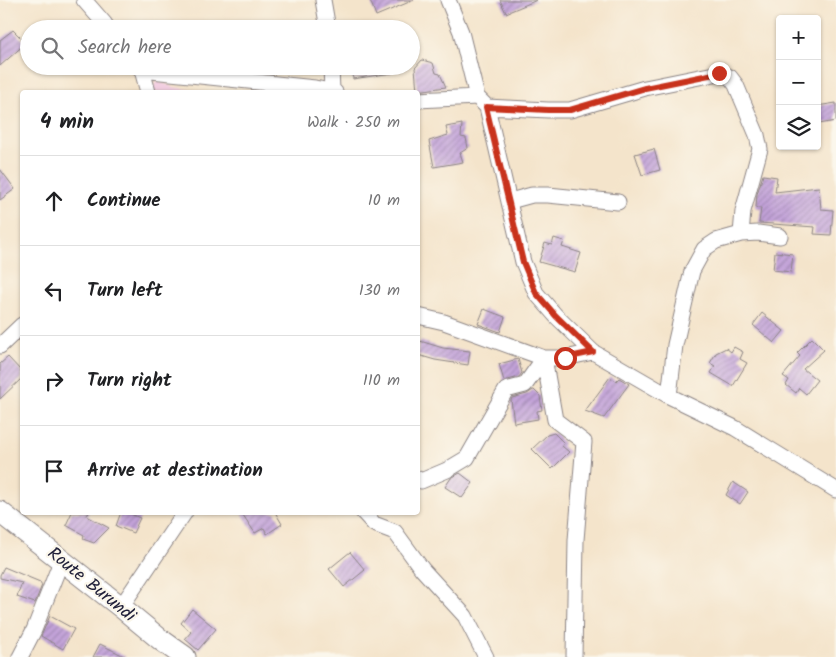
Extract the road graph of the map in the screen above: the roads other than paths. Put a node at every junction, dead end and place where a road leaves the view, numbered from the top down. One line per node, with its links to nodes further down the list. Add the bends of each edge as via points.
1 (84, 0): 4 (street)
2 (323, 0): 5 (street)
3 (448, 0): 13 (street)
4 (101, 20)
5 (326, 20)
6 (142, 75): 9 (street)
7 (201, 75): 10 (street)
8 (333, 75): 11 (street)
9 (147, 90)
10 (324, 90)
11 (334, 90)
12 (420, 100): 13 (street)
13 (482, 102): 14 (street); 16 (street, via 570,110 645,88 719,73 730,77 747,107 760,150 743,211)
14 (510, 201): 15 (street, via 548,195); 21 (street, via 523,262 536,293)
15 (618, 202)
16 (741, 234): 17 (street); 23 (street, via 716,240 704,249 692,271 675,345)
17 (780, 236)
18 (420, 316): 22 (street)
19 (20, 327): 20 (street)
20 (0, 346)
21 (593, 352): 22 (street, via 565,358); 23 (street)
22 (544, 358): 24 (street, via 525,385 506,390 467,458); 34 (street, via 555,420 584,442 576,540)
23 (669, 396): 25 (street, via 735,428)
24 (420, 480)
25 (836, 490)
26 (0, 512): 29 (main road, Route Burundi)
27 (183, 515): 30 (street)
28 (366, 515): 33 (street, via 374,524 396,532 422,569 465,616)
29 (62, 559): 30 (main road, Route Burundi); 31 (street)
30 (122, 607): 32 (main road, Route Burundi)
31 (20, 657)
32 (185, 657)
33 (486, 657)
34 (574, 657)

